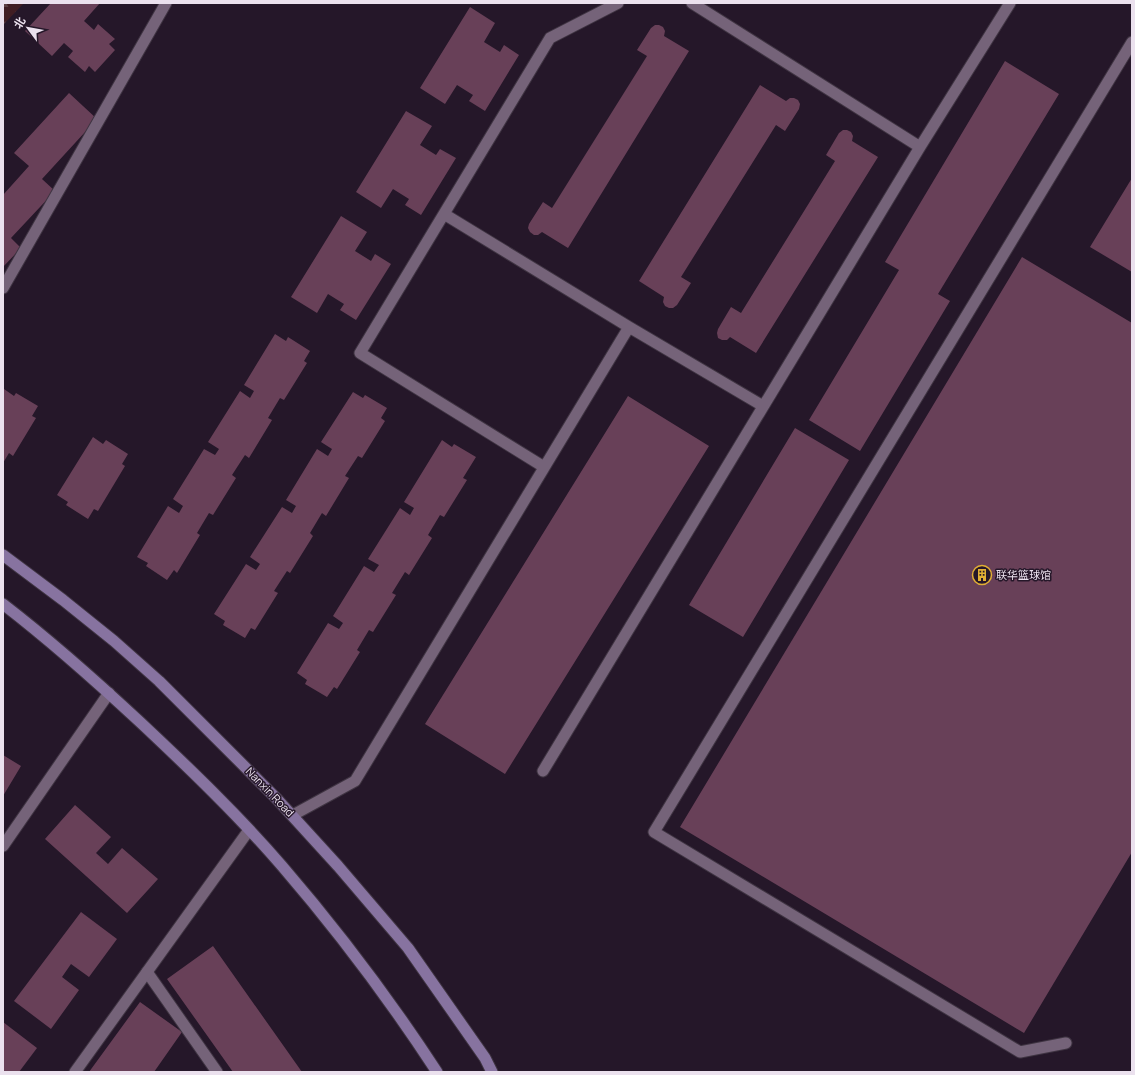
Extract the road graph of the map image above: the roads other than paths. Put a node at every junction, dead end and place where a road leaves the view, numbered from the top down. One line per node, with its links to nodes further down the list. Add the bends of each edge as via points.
1 (166, 3): 8 (street)
2 (618, 3): 7 (street, via 550,38)
3 (692, 3): 6 (street)
4 (1010, 3): 6 (street)
5 (1132, 42): 20 (street, via 654,832 1020,1052)
6 (920, 147): 10 (street)
7 (444, 214): 9 (street); 11 (street, via 360,353)
8 (3, 288)
9 (629, 327): 10 (street); 11 (street)
10 (763, 406): 15 (street)
11 (544, 467): 16 (street, via 355,780)
12 (3, 555): 16 (main road, Nanxin Road, via 114,641 159,681)
13 (3, 604): 14 (main road)
14 (109, 693): 17 (main road); 18 (street)
15 (543, 771)
16 (293, 815): 24 (main road, Nanxin Road, via 408,948 485,1058)
17 (249, 830): 19 (street); 23 (main road, via 346,945)
18 (3, 846)
19 (147, 972): 21 (street); 22 (street)
20 (1066, 1043)
21 (212, 1070)
22 (75, 1072)
23 (436, 1072)
24 (492, 1072)

